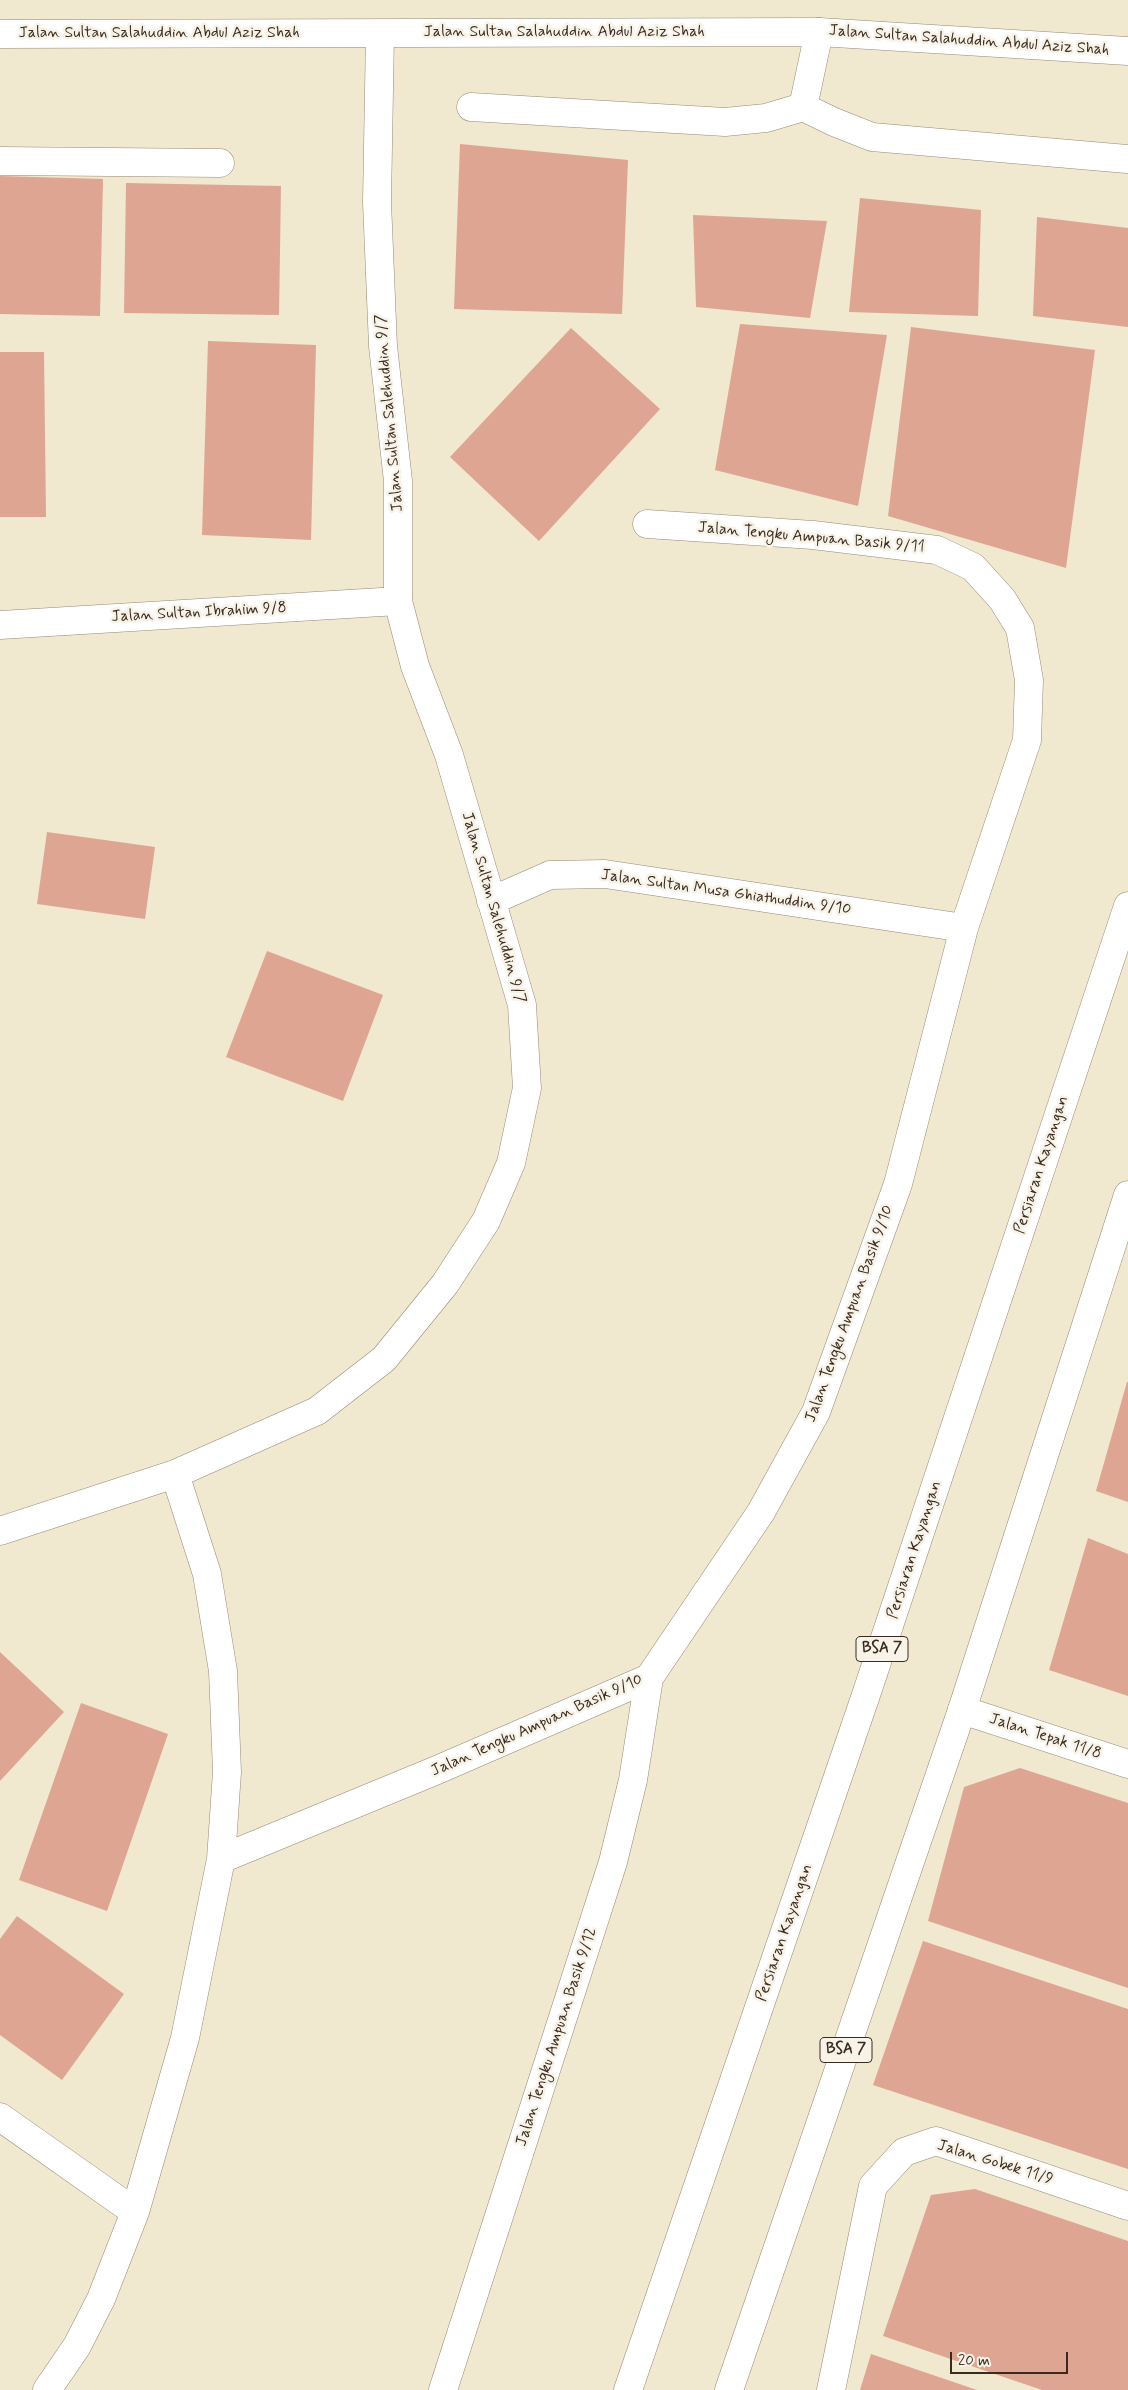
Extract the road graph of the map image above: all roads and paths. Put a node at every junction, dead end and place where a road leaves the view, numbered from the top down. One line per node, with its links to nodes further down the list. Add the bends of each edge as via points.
1 (819, 32): 3 (street, Jalan Sultan Salahuddin Abdul Aziz Shah); 4 (street, Jalan Sultan Salahuddin Abdul Aziz Shah); 6 (street)
2 (0, 34): 3 (street, Jalan Sultan Salahuddin Abdul Aziz Shah)
3 (380, 34): 11 (street, Jalan Sultan Salehuddin 9/7, via 377,202 383,346 398,481)
4 (1128, 51)
5 (470, 107): 6 (street, via 725,122 766,118)
6 (803, 107): 7 (street, via 872,137)
7 (1127, 159)
8 (0, 160): 9 (street)
9 (220, 163)
10 (647, 524): 15 (street, Jalan Tengku Ampuan Basik 9/11, via 813,536 937,550 973,567 1002,599 1020,628 1029,680 1027,740)
11 (398, 601): 12 (street, Jalan Sultan Ibrahim 9/8); 13 (street, Jalan Sultan Salehuddin 9/7, via 415,666 449,755)
12 (0, 625)
13 (491, 901): 15 (street, Jalan Sultan Musa Ghiathuddin 9/10, via 550,875 605,874); 17 (street, Jalan Sultan Salehuddin 9/7, via 522,1005 526,1088 511,1163 486,1221 445,1284 384,1359 316,1412)
14 (1128, 906): 28 (street, Persiaran Kayangan / BSA 7, via 868,1690)
15 (964, 928): 19 (street, Jalan Tengku Ampuan Basik 9/10, via 898,1184 816,1412 761,1512)
16 (1128, 1195): 20 (street, BSA 7)
17 (175, 1474): 18 (street, Jalan Sultan Salehuddin 9/7); 22 (street, via 207,1574 224,1671 228,1772)
18 (0, 1531)
19 (649, 1678): 22 (street, Jalan Tengku Ampuan Basik 9/10); 27 (street, Jalan Tengku Ampuan Basik 9/12, via 633,1780 613,1862)
20 (962, 1710): 21 (street, Jalan Tepak 11/8); 29 (street, BSA 7)
21 (1128, 1764)
22 (221, 1859): 25 (street, via 185,2038)
23 (0, 2117): 25 (street)
24 (1128, 2206): 30 (street, Jalan Gobek 11/9, via 936,2141 904,2152 872,2186)
25 (135, 2212): 26 (street, via 102,2299 77,2346)
26 (47, 2390)
27 (443, 2390)
28 (628, 2390)
29 (729, 2390)
30 (831, 2390)

